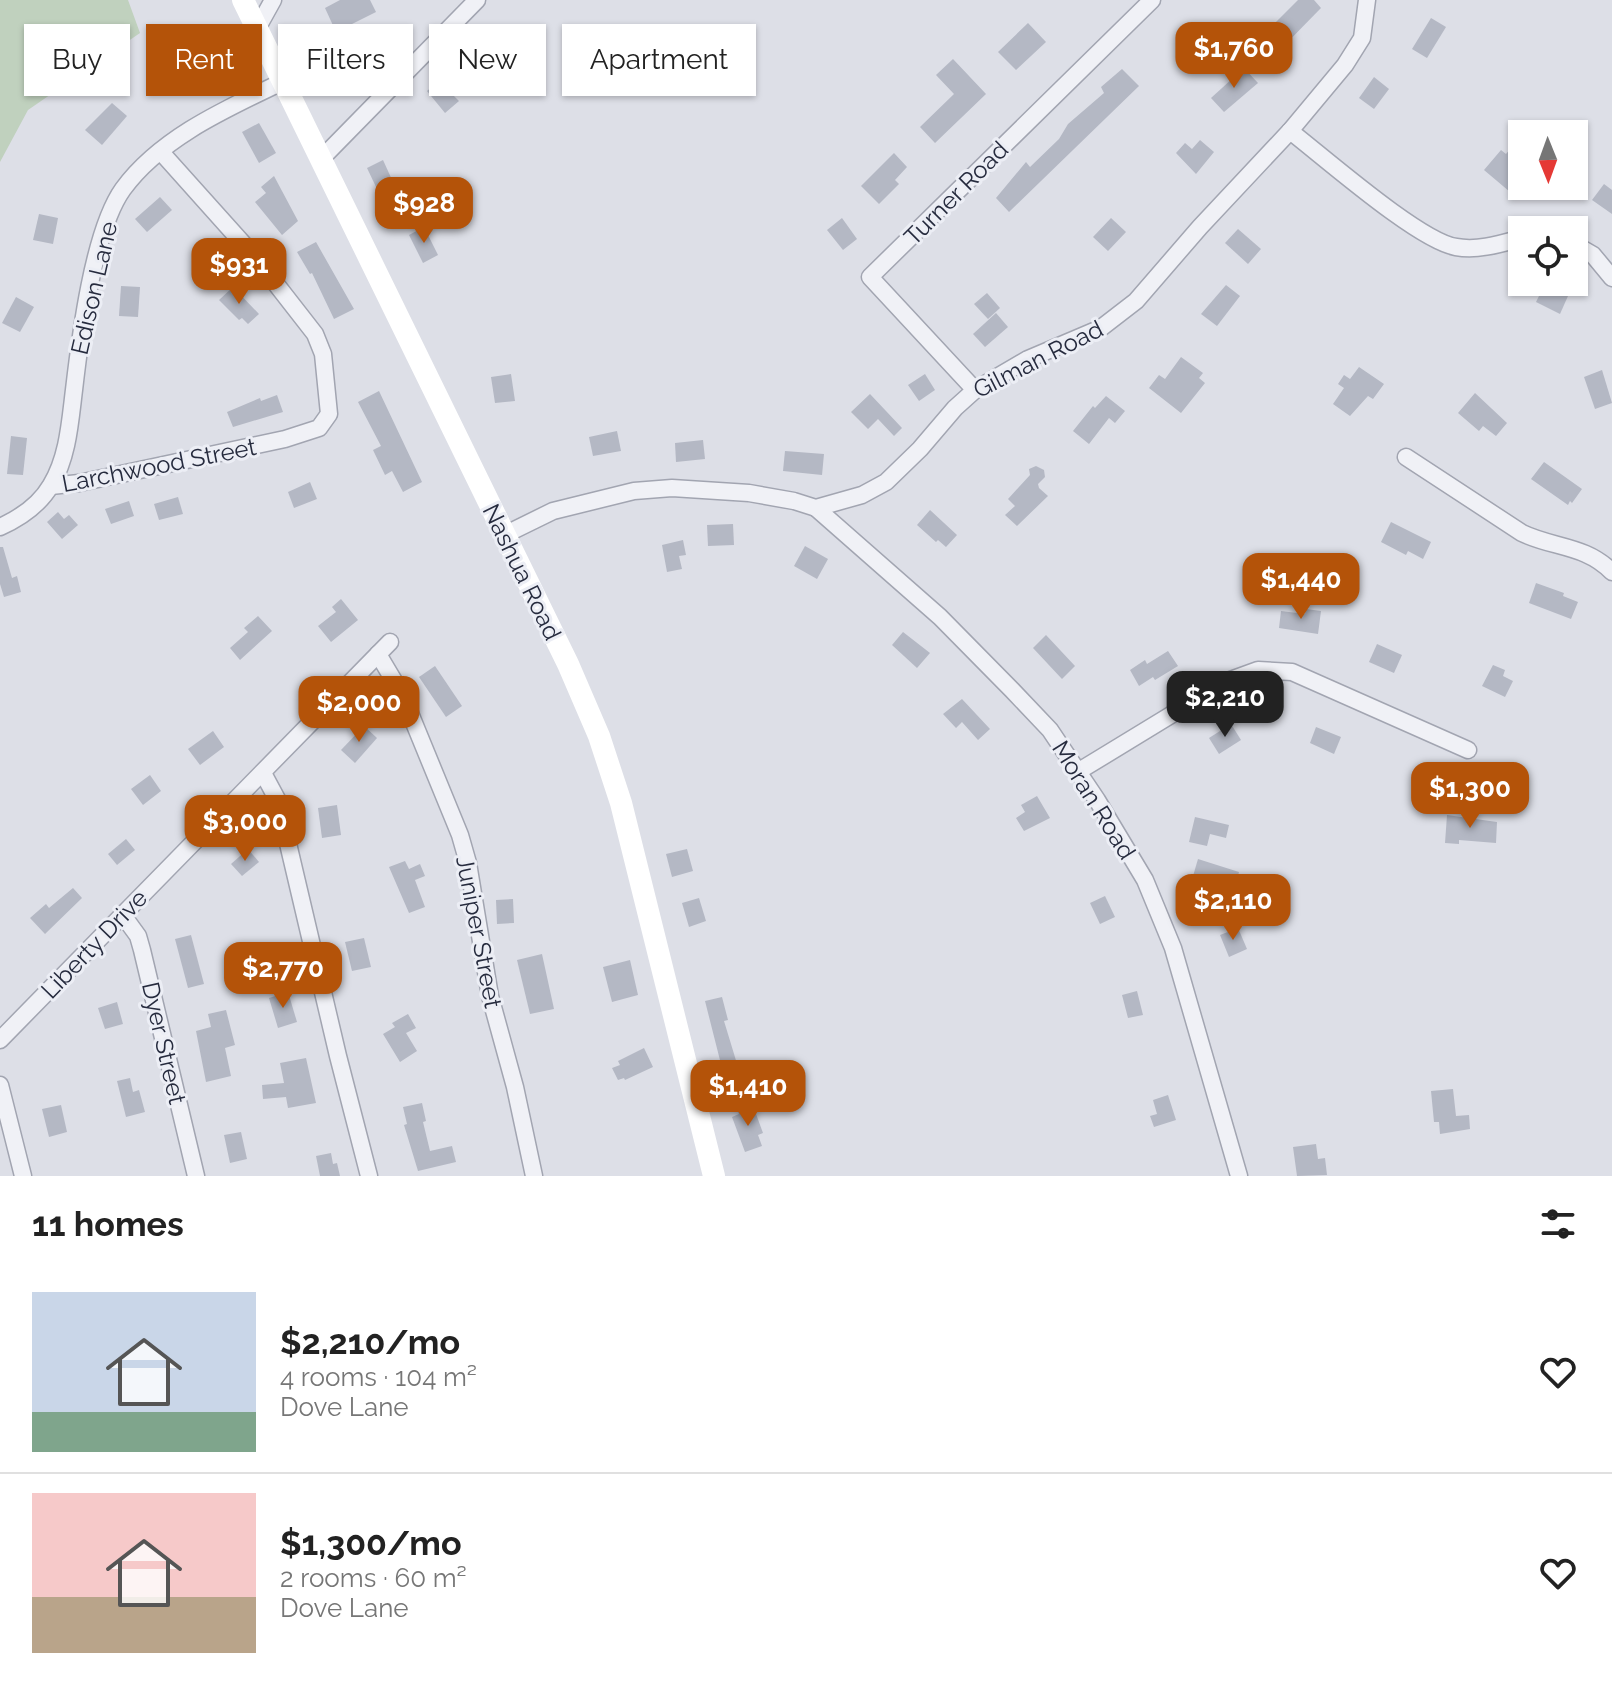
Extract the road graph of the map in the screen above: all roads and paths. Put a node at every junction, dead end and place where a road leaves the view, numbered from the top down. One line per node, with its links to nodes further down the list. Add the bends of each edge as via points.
1 (243, 0): 6 (main road, Nashua Road)
2 (273, 0): 7 (street)
3 (477, 0): 14 (street)
4 (1152, 0): 18 (street, Turner Road, via 870,277)
5 (1367, 0): 12 (street, Gilman Road, via 1358,48)
6 (256, 24)
7 (260, 24)
8 (262, 35): 9 (main road, Nashua Road)
9 (278, 69)
10 (278, 84): 13 (street, Edison Lane, via 215,115)
11 (291, 96): 14 (main road, Nashua Road)
12 (1290, 131): 15 (street, via 1437,241 1469,249); 18 (street, Gilman Road, via 1127,310)
13 (161, 152): 20 (street, Edison Lane, via 123,190 105,227 67,441); 20 (street, Larchwood Street, via 255,257 318,339 327,419 319,428 285,439)
14 (321, 159): 23 (main road, Nashua Road)
15 (1508, 241)
16 (1588, 252): 17 (street)
17 (1612, 278)
18 (975, 390): 21 (street, Gilman Road, via 886,482)
19 (1406, 457): 24 (street, via 1522,533 1580,550)
20 (51, 486): 22 (street, Larchwood Street, via 27,511)
21 (816, 508): 23 (street, via 749,493 659,489 553,511); 28 (street, Moran Road, via 940,617 1050,730)
22 (0, 527)
23 (504, 535): 37 (main road, Nashua Road, via 568,664 612,771)
24 (1612, 572)
25 (390, 642): 26 (street, Liberty Drive)
26 (378, 654): 29 (street, Liberty Drive); 36 (street, Juniper Street, via 395,679 460,835 490,996)
27 (1468, 750): 28 (street, via 1302,676 1263,669 1225,682)
28 (1079, 771): 38 (street, Moran Road, via 1159,912)
29 (263, 773): 30 (street, Liberty Drive); 35 (street, via 278,801)
30 (122, 914): 31 (street, Liberty Drive); 34 (street, Dyer Street, via 142,950)
31 (0, 1040)
32 (0, 1085): 33 (street)
33 (23, 1176)
34 (196, 1176)
35 (369, 1176)
36 (534, 1176)
37 (714, 1176)
38 (1239, 1176)

